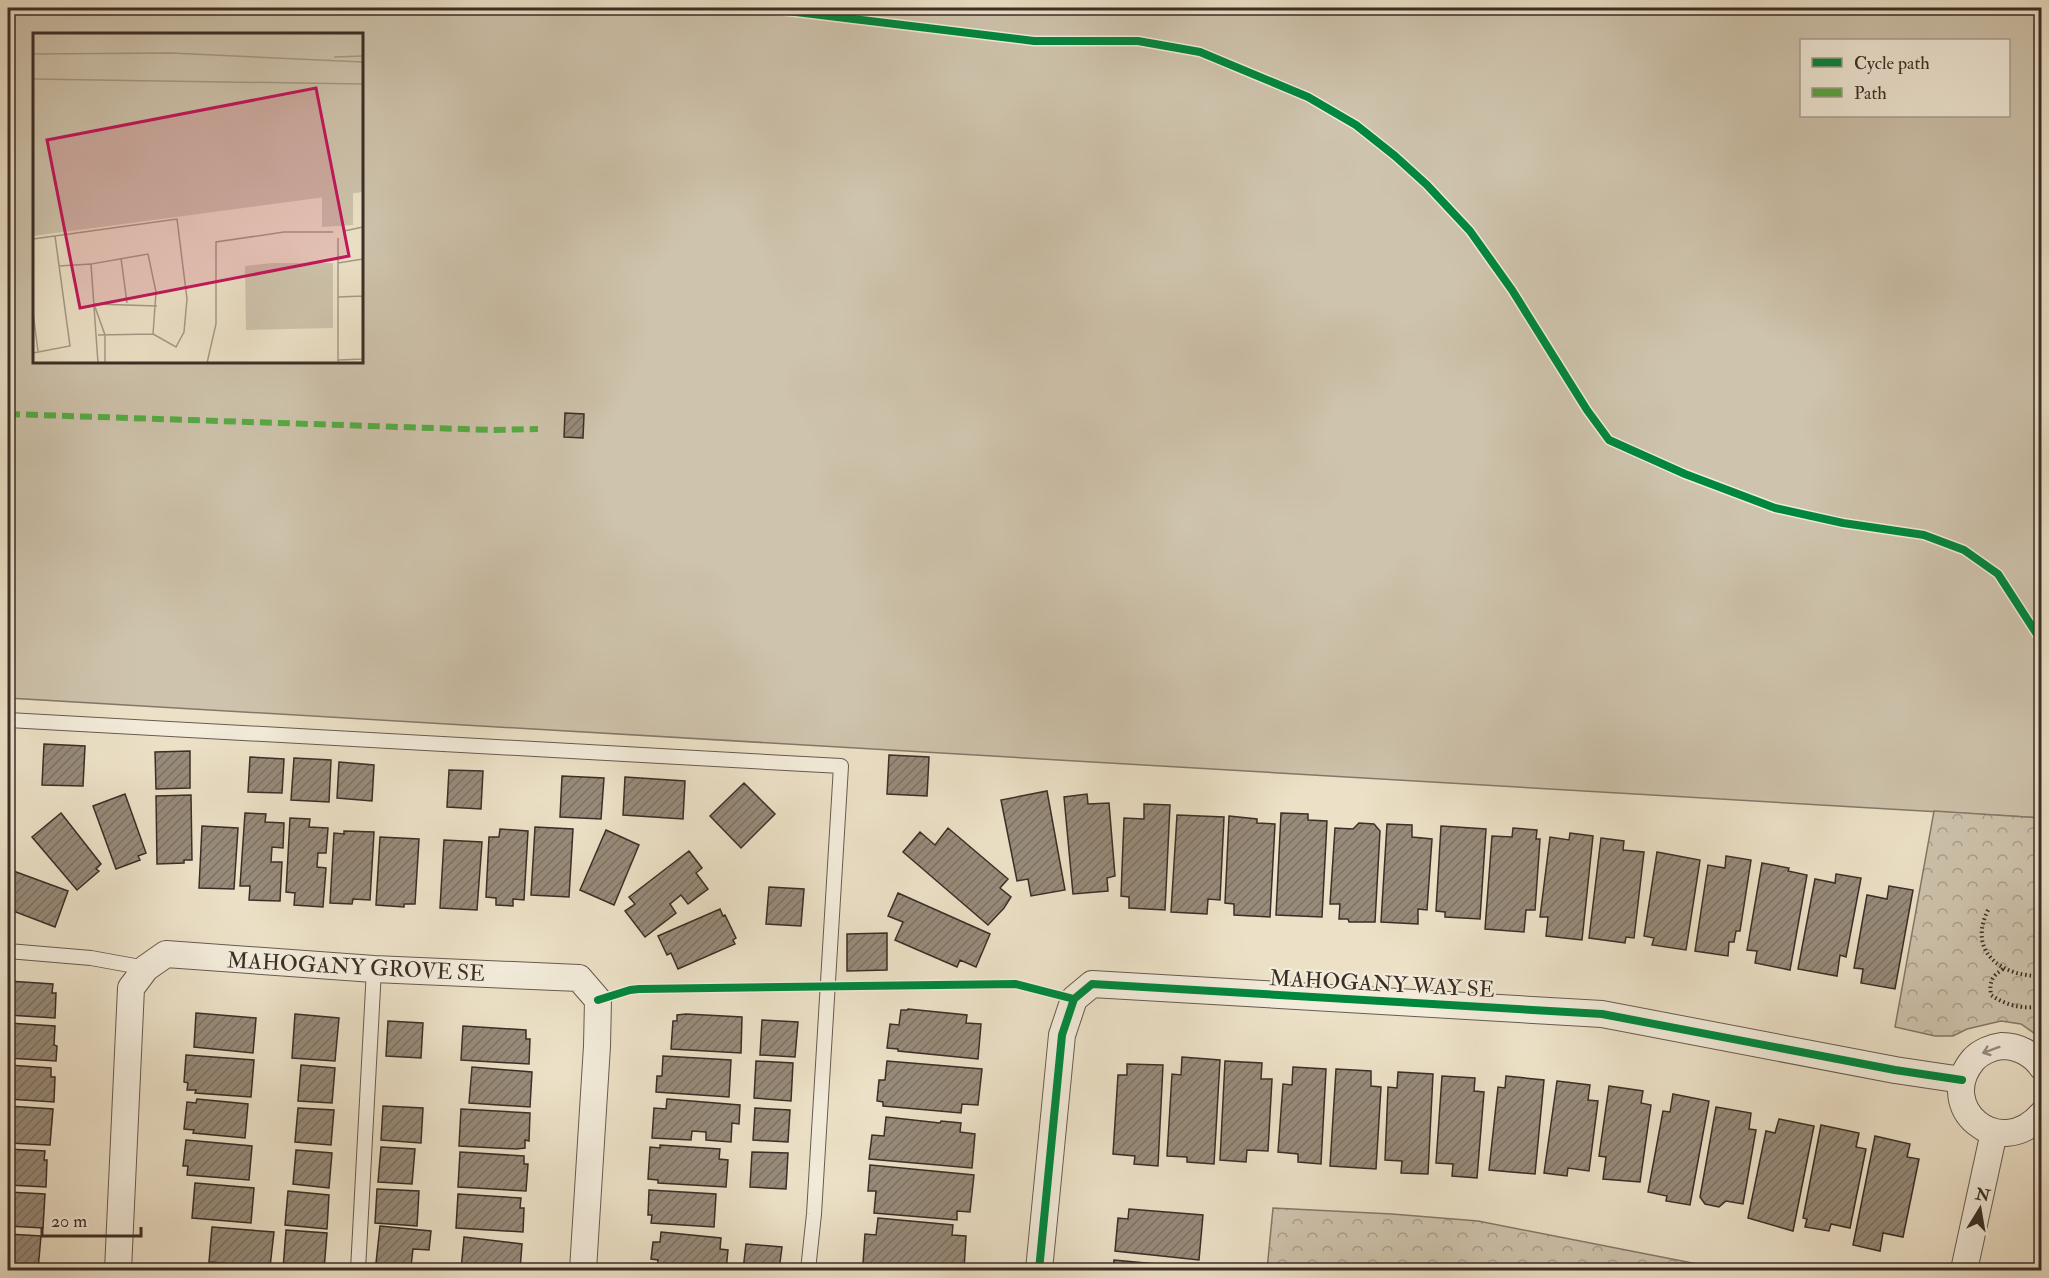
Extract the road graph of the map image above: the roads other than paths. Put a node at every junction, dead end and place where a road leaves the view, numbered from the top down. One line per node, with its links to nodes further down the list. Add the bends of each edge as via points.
1 (8, 720): 12 (lane, via 841,766)
2 (8, 951): 3 (lane, via 91,958)
3 (146, 968): 4 (street, MAHOGANY GROVE SE, via 166,954); 9 (street, via 131,988)
4 (374, 969): 10 (lane); 11 (street, MAHOGANY GROVE SE, via 579,978 598,1000)
5 (2042, 1067): 6 (street, one-way to 6, via 2028,1053 2001,1046 1976,1057)
6 (1962, 1080): 8 (street, via 1964,1107 1977,1123); 13 (street, MAHOGANY WAY SE, via 1602,1014 1092,984 1074,999 1062,1035)
7 (2042, 1114): 8 (street, via 2022,1130)
8 (1994, 1132): 14 (street)
9 (122, 1270)
10 (358, 1270)
11 (583, 1270)
12 (808, 1270)
13 (1039, 1270)
14 (1964, 1270)

